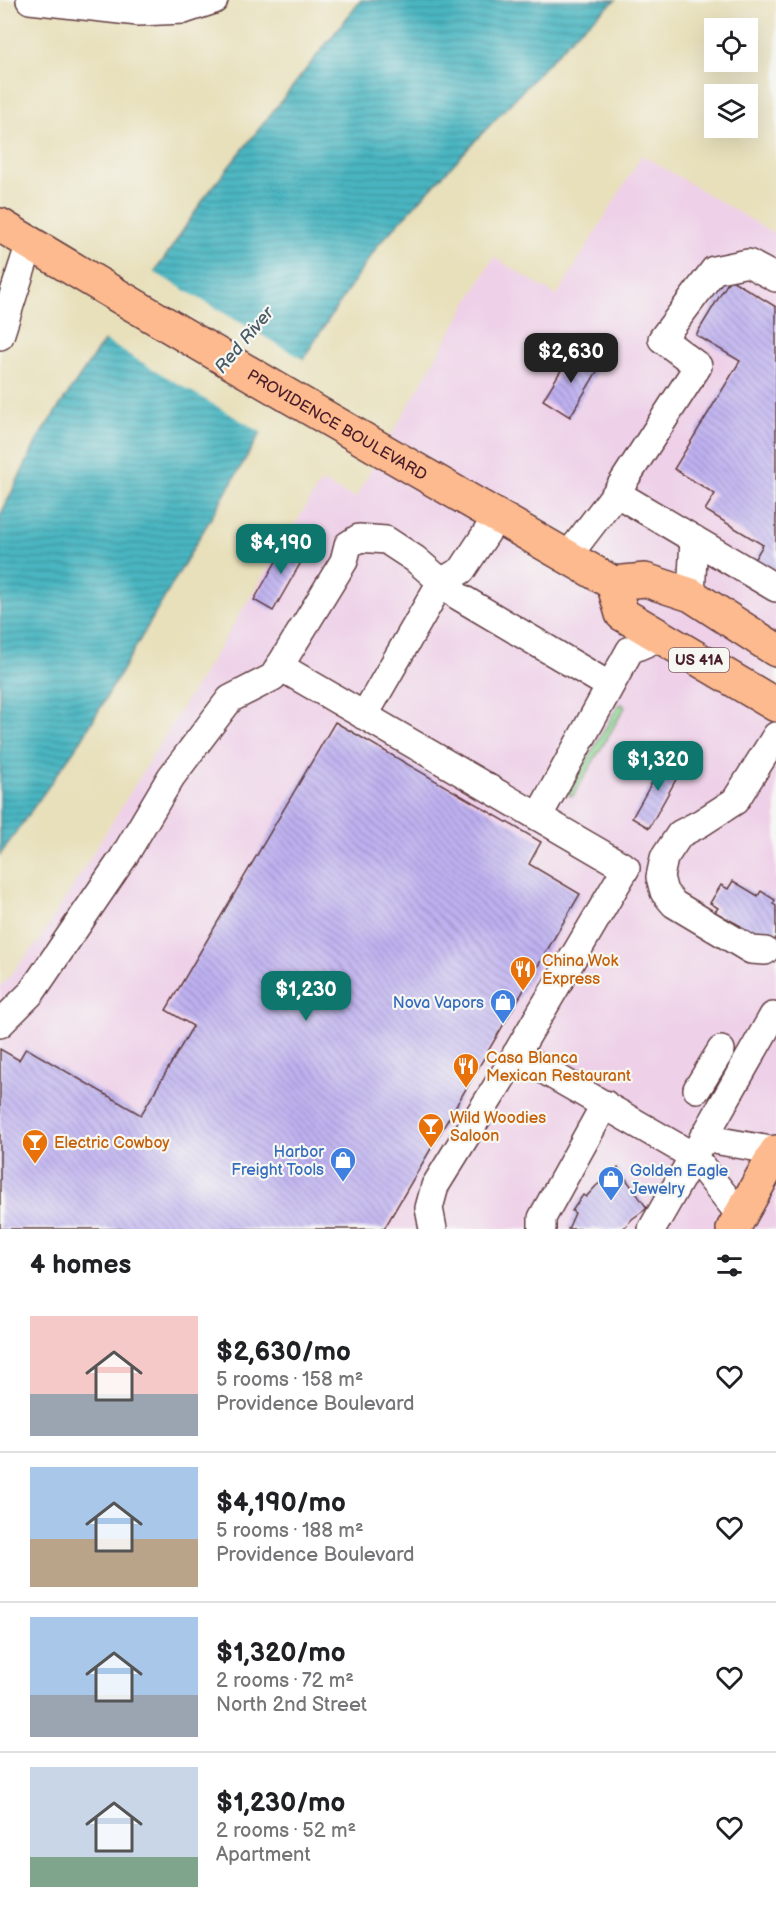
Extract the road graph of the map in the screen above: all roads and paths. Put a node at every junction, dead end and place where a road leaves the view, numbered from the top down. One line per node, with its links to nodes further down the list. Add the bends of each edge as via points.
1 (30, 0): 2 (street, via 138,12 183,10)
2 (214, 0)
3 (0, 225): 4 (highway, PROVIDENCE BOULEVARD)
4 (30, 243): 6 (street); 8 (highway, PROVIDENCE BOULEVARD)
5 (776, 278): 7 (street, via 748,263 714,270 662,339 698,366)
6 (0, 336)
7 (616, 493): 9 (street); 10 (street)
8 (497, 517): 10 (highway, PROVIDENCE BOULEVARD); 11 (street, via 462,570)
9 (694, 539): 13 (street); 14 (street)
10 (567, 557): 12 (highway, PROVIDENCE BOULEVARD)
11 (441, 582): 17 (street, via 386,540 359,538 348,545 344,561); 18 (street); 20 (street)
12 (613, 584): 14 (highway, US 41A, via 645,580); 15 (highway, US 41A, via 622,614)
13 (776, 588)
14 (690, 595): 16 (highway, US 41A)
15 (660, 637): 18 (street, via 630,650); 19 (highway, US 41A)
16 (776, 650)
17 (279, 666): 20 (street); 25 (street, via 273,677 230,699 171,777 123,858 31,993)
18 (610, 687): 22 (street)
19 (776, 705)
20 (364, 716): 22 (street)
21 (776, 736): 23 (street, via 735,801 690,828 689,839 671,870 678,892 688,901)
22 (538, 817): 27 (street, via 626,868)
23 (770, 954)
24 (773, 1016): 30 (street)
25 (0, 1024)
26 (721, 1050): 28 (street)
27 (516, 1054): 29 (street); 33 (street, via 435,1186 429,1208)
28 (697, 1089)
29 (605, 1104): 30 (street); 34 (street, via 542,1218)
30 (698, 1147): 31 (street); 32 (street); 35 (street)
31 (776, 1152): 32 (highway)
32 (737, 1222)
33 (433, 1229)
34 (542, 1229)
35 (651, 1229)

